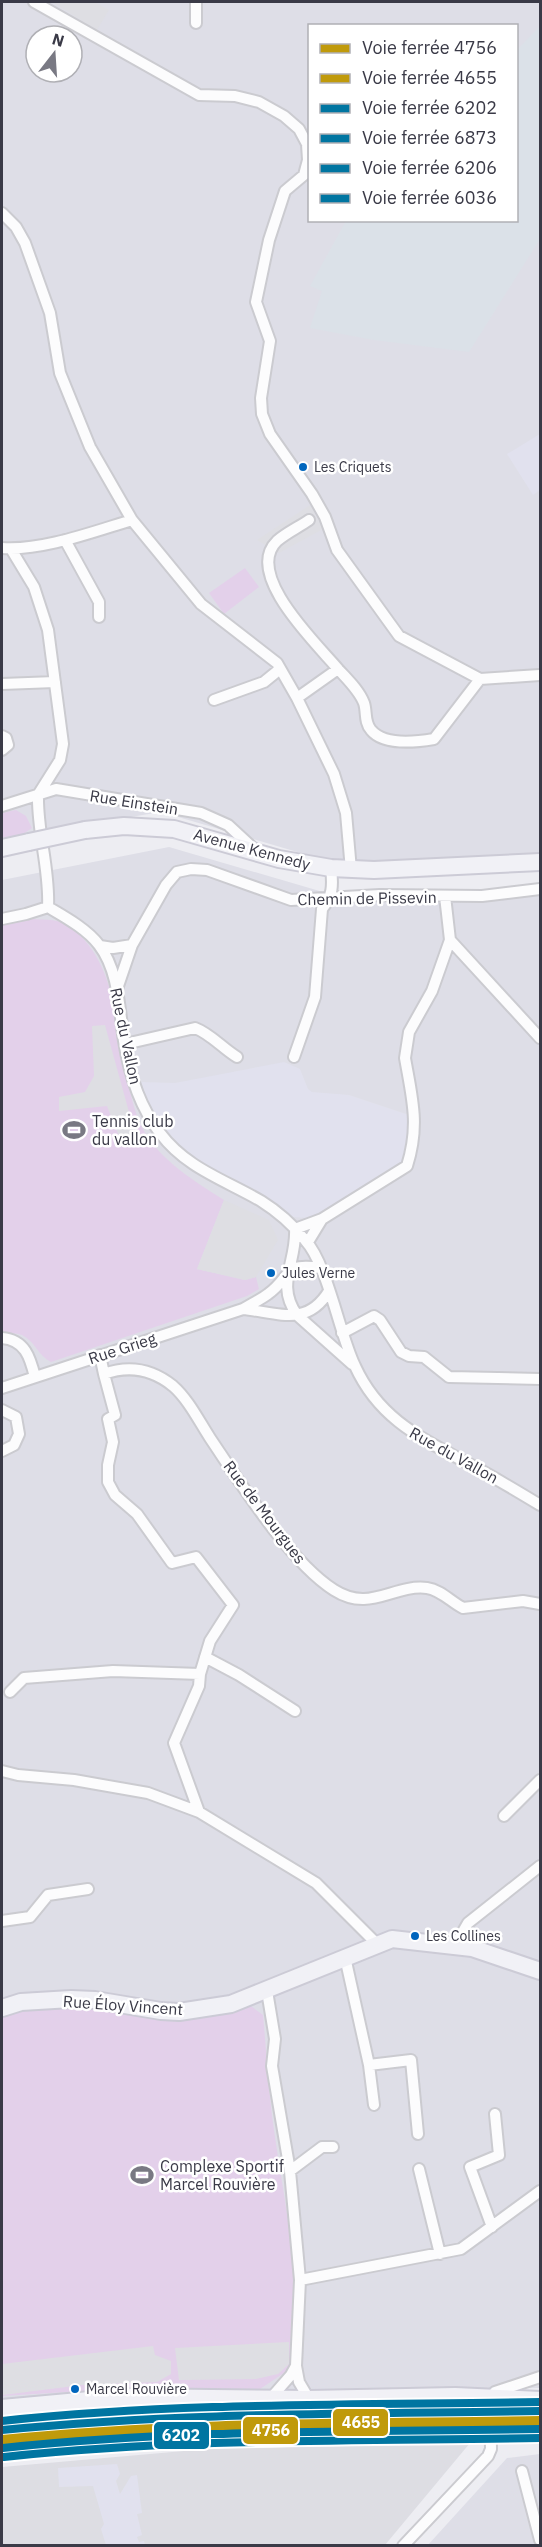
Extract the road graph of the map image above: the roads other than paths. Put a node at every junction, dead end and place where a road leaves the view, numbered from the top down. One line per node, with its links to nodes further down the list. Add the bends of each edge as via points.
1 (34, 2): 13 (street, via 199,95 235,96 259,102 299,129 307,144 308,160 304,175 285,191 257,292 256,302 270,341 262,414 270,434 325,517 337,550 399,636)
2 (196, 2): 3 (street)
3 (196, 23)
4 (2, 213): 5 (street, via 25,243 50,314 60,373 90,447)
5 (132, 520): 7 (street); 10 (street, via 201,604)
6 (309, 520): 11 (street, via 276,542 268,559 271,576 280,599)
7 (65, 540): 8 (street); 9 (street, via 99,602)
8 (6, 548): 14 (street, via 34,587 48,630)
9 (99, 617)
10 (280, 669): 16 (street); 17 (street, via 264,682)
11 (338, 669): 13 (street, via 363,701 370,729 392,740 434,739); 16 (street)
12 (540, 675): 13 (street)
13 (480, 679)
14 (56, 682): 15 (street); 20 (street, via 63,744 60,760)
15 (2, 684)
16 (297, 698): 26 (street, via 334,774 346,813)
17 (214, 700)
18 (2, 736): 19 (street, via 8,745)
19 (2, 750)
20 (38, 795): 21 (street, Rue Einstein); 23 (street, Rue Einstein, via 56,789 201,813 228,825); 30 (street, via 49,884)
21 (2, 806)
22 (2, 848): 23 (street, Avenue Kennedy, bridge, via 124,826 174,829)
23 (256, 852): 25 (street, Avenue Kennedy)
24 (540, 862): 26 (street, Avenue Kennedy)
25 (331, 868): 26 (street, Avenue Kennedy); 29 (street)
26 (351, 870)
27 (540, 889): 28 (street, Chemin de Pissevin)
28 (445, 896): 29 (street, Chemin de Pissevin); 32 (street)
29 (330, 899): 33 (street, Chemin de Pissevin, via 291,900 207,870 177,872); 39 (street, via 322,909 315,997)
30 (48, 907): 31 (street); 34 (street, Rue du Vallon)
31 (2, 919)
32 (450, 940): 36 (street); 40 (street, via 432,991 409,1032 405,1058 416,1118 407,1166)
33 (132, 945): 34 (street); 35 (street, Chemin de Pissevin)
34 (100, 946): 35 (street, Rue du Vallon)
35 (117, 989): 37 (street, Rue du Vallon)
36 (540, 1038)
37 (125, 1044): 38 (street, via 195,1028); 41 (street, Rue du Vallon, via 145,1110 174,1149 194,1165 274,1210)
38 (237, 1057)
39 (294, 1057)
40 (322, 1219): 41 (street); 42 (street)
41 (295, 1229): 42 (street, Rue du Vallon); 44 (street, Rue du Vallon, via 296,1244)
42 (308, 1242): 43 (street, Rue du Vallon)
43 (320, 1268): 44 (street, via 304,1266); 45 (street, Rue du Vallon)
44 (289, 1270): 46 (street, Rue Grieg, via 270,1293); 47 (street, Rue du Vallon, via 286,1296)
45 (329, 1291): 47 (street, via 316,1309); 48 (street, Rue du Vallon)
46 (243, 1309): 47 (street, Rue Grieg); 50 (street, Rue Grieg)
47 (297, 1315): 51 (street, Rue du Vallon)
48 (342, 1333): 51 (street, Rue du Vallon); 54 (street, via 374,1316 401,1352 424,1357 449,1377)
49 (2, 1338): 53 (street, via 23,1346)
50 (100, 1355): 52 (street); 53 (street, Rue Grieg)
51 (355, 1366): 58 (street, Rue du Vallon, via 372,1396 393,1419)
52 (104, 1374): 59 (street, Rue de Mourgues, via 118,1369 144,1371 175,1388 295,1555 334,1590 362,1600 427,1588 463,1608 523,1600); 60 (street, via 116,1415 108,1419 113,1442 108,1482 115,1495 137,1514 172,1563 196,1557 233,1605 210,1641)
53 (35, 1377): 55 (street, Rue Grieg)
54 (540, 1379)
55 (2, 1388)
56 (2, 1410): 57 (street, via 16,1417 19,1434 14,1445)
57 (2, 1451)
58 (540, 1505)
59 (540, 1604)
60 (205, 1658): 61 (street); 63 (street)
61 (200, 1674): 62 (street, via 112,1671 24,1678); 66 (street, via 199,1686 174,1743)
62 (10, 1692)
63 (295, 1711)
64 (2, 1771): 66 (street, via 148,1793)
65 (540, 1780): 67 (street)
66 (199, 1812): 71 (street, via 316,1883)
67 (504, 1816)
68 (540, 1866): 72 (street, via 468,1923)
69 (88, 1889): 70 (street, via 48,1895 30,1917)
70 (2, 1921)
71 (377, 1944): 72 (street, Rue Éloy Vincent, via 392,1939); 73 (street, Rue Éloy Vincent)
72 (456, 1944): 74 (street, Rue Éloy Vincent)
73 (345, 1957): 75 (street, Rue Éloy Vincent); 77 (street)
74 (540, 1971)
75 (267, 1991): 76 (street, Rue Éloy Vincent, via 231,2004 179,2012 94,2000 21,2002); 83 (street, via 275,2039 272,2066)
76 (2, 2008)
77 (369, 2065): 78 (street); 80 (street, via 411,2060)
78 (374, 2105)
79 (495, 2114): 85 (street, via 499,2155 471,2168)
80 (418, 2134)
81 (333, 2147): 83 (street, via 322,2147)
82 (419, 2169): 86 (street)
83 (290, 2171): 87 (street)
84 (540, 2191): 85 (street)
85 (492, 2227): 86 (street, via 461,2249)
86 (440, 2254): 87 (street)
87 (300, 2280): 88 (street)
88 (296, 2366): 90 (street); 91 (street)
89 (540, 2377): 93 (street, via 502,2388)
90 (275, 2393): 91 (street); 94 (street, via 112,2397)
91 (307, 2396): 93 (street)
92 (540, 2400): 93 (street)
93 (490, 2402): 97 (street, via 488,2456)
94 (2, 2408)
95 (522, 2471): 96 (street)
96 (540, 2540)
97 (403, 2546)

